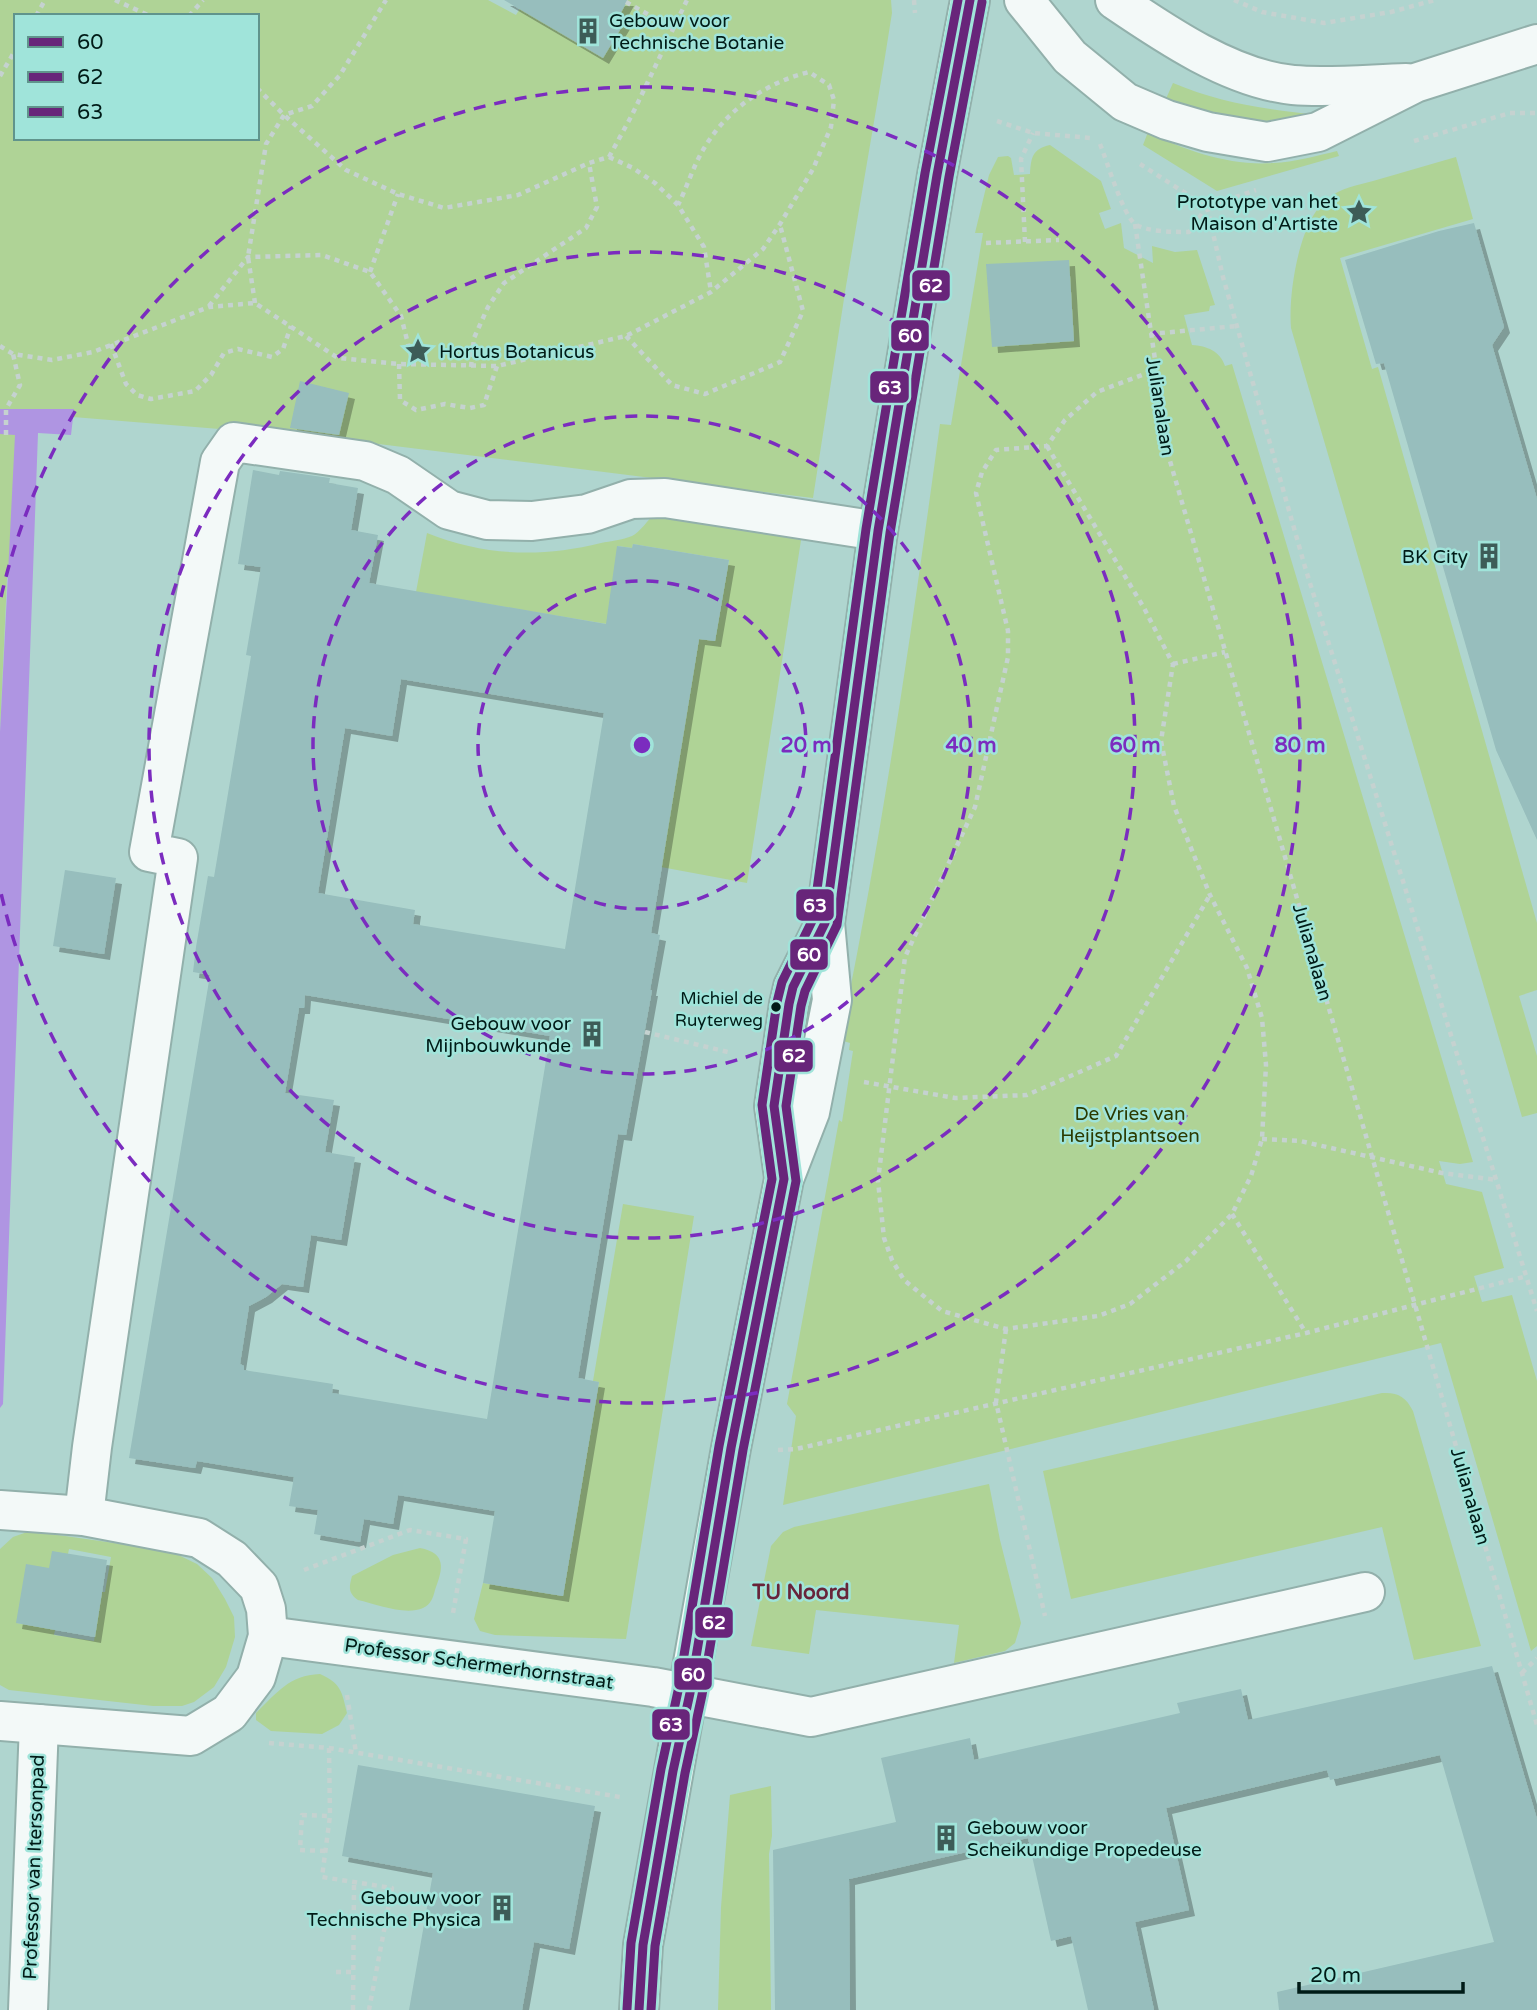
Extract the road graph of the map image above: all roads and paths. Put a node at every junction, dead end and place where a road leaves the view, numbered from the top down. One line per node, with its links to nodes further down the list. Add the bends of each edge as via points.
1 (116, 0): 11 (path)
2 (203, 0): 12 (path)
3 (386, 0): 20 (path, via 340,75 312,106)
4 (687, 0): 13 (path)
5 (970, 0): 19 (main road)
6 (1024, 0): 17 (main road, via 1070,57 1125,102 1208,132 1267,142 1318,132)
7 (1115, 0): 17 (main road, via 1199,54 1254,76 1292,85)
8 (1234, 0): 9 (path, via 1262,12 1324,23)
9 (1435, 0)
10 (626, 2): 13 (path)
11 (146, 14)
12 (191, 14)
13 (674, 29): 24 (path)
14 (1537, 44): 17 (main road)
15 (14, 52): 16 (path)
16 (0, 76)
17 (1415, 83)
18 (259, 90): 20 (path)
19 (951, 106): 21 (path); 54 (main road)
20 (284, 115): 27 (path, via 346,170); 35 (path, via 266,144)
21 (1032, 133): 22 (path); 33 (path, via 1020,159)
22 (1098, 138): 23 (path); 30 (path, via 1123,209)
23 (1109, 145)
24 (609, 157): 26 (path); 28 (path, via 655,183)
25 (1130, 158): 29 (path)
26 (589, 163): 27 (path, via 518,195 444,208); 50 (path, via 597,207 586,228 504,284 474,338)
27 (398, 194): 36 (path)
28 (678, 205): 31 (path, via 703,150 720,127 751,96 785,78 809,72 829,85 834,100 831,127); 37 (path, via 704,247)
29 (1207, 207): 30 (path, via 1189,232); 41 (path)
30 (1135, 224): 42 (path, Julianalaan)
31 (780, 225): 37 (path, via 762,249); 43 (path, via 803,311 780,362 705,394 672,384)
32 (1059, 240): 33 (path)
33 (1024, 242): 34 (path)
34 (986, 243)
35 (248, 257): 36 (path, via 322,255); 38 (path); 39 (path)
36 (370, 272): 48 (path, via 401,316)
37 (711, 292): 43 (path)
38 (255, 303): 39 (path); 40 (path)
39 (209, 307): 44 (path)
40 (291, 326): 44 (path, via 283,349 272,357 238,349 224,353 211,376 195,391 150,398 137,395 126,384); 47 (path, via 338,358)
41 (1237, 326): 42 (path); 64 (path, via 1305,567)
42 (1150, 334): 51 (path, Julianalaan)
43 (626, 335): 49 (path)
44 (111, 345): 46 (path, via 52,360)
45 (0, 346): 46 (path)
46 (13, 354): 52 (path, via 20,385 6,409)
47 (399, 364): 48 (path); 49 (path, via 400,400 416,410 445,404 484,405)
48 (413, 364): 50 (path)
49 (497, 366): 50 (path)
50 (471, 367)
51 (1155, 370): 53 (path, via 1097,392 1066,420); 55 (path, Julianalaan, via 1170,461)
52 (6, 435)
53 (1047, 446): 56 (path); 60 (path, via 996,450 976,492 1008,631 1008,657 975,807 905,957)
54 (878, 531): 58 (main road); 74 (main road, via 665,498 631,499 587,514 532,521 487,520 449,510 398,475 365,461 234,442 220,462 149,852 178,858)
55 (1225, 652): 56 (path); 62 (path, Julianalaan)
56 (1173, 664): 57 (path, via 1161,741 1174,806)
57 (1210, 895): 60 (path, via 1116,1056 1027,1095 955,1098); 61 (path, via 1247,968 1262,1018 1266,1065)
58 (825, 923): 59 (main road, via 832,1000); 63 (main road, via 789,1004 774,1106)
59 (818, 1071): 60 (path); 63 (main road, via 810,1112)
60 (890, 1087): 69 (path, via 877,1181 881,1222 892,1259 904,1280 942,1311)
61 (1262, 1139): 62 (path, via 1300,1141); 65 (path, via 1251,1177)
62 (1373, 1156): 64 (path, via 1442,1173); 67 (path, Julianalaan)
63 (784, 1179): 72 (main road)
64 (1497, 1180): 66 (path)
65 (1232, 1214): 69 (path, via 1186,1261 1130,1304 1098,1315); 70 (path)
66 (1527, 1276): 67 (path); 68 (path)
67 (1416, 1306): 70 (path); 81 (path, Julianalaan)
68 (1537, 1311)
69 (1006, 1329): 71 (path)
70 (1306, 1333): 71 (path)
71 (996, 1402): 72 (path, via 796,1448); 80 (path)
72 (732, 1448): 82 (main road)
73 (0, 1510): 74 (main road)
74 (84, 1516): 75 (main road, via 199,1538 232,1559)
75 (260, 1587): 77 (main road); 79 (path, via 410,1530 466,1539)
76 (1365, 1592): 80 (main road, Professor Schermerhornstraat)
77 (268, 1636): 79 (main road, Professor Schermerhornstraat); 86 (main road, via 256,1677 236,1704)
78 (1537, 1658): 81 (path)
79 (445, 1659): 82 (main road, Professor Schermerhornstraat)
80 (1056, 1661): 82 (main road, Professor Schermerhornstraat, via 811,1717)
81 (1521, 1673): 85 (path, Julianalaan)
82 (690, 1693): 97 (main road, via 643,1945)
83 (0, 1721): 84 (main road)
84 (39, 1724): 86 (main road); 94 (main road, Professor van Itersonpad)
85 (1537, 1725)
86 (191, 1736): 87 (path)
87 (329, 1748): 88 (path); 89 (path)
88 (623, 1798)
89 (330, 1816): 90 (path); 90 (path, via 302,1815 300,1850)
90 (325, 1851): 91 (path, via 322,1877)
91 (354, 1882): 93 (path); 96 (path, via 391,1888)
92 (336, 1972): 93 (path)
93 (354, 1972): 95 (path)
94 (28, 2010)
95 (353, 2010)
96 (369, 2010)
97 (639, 2010)

